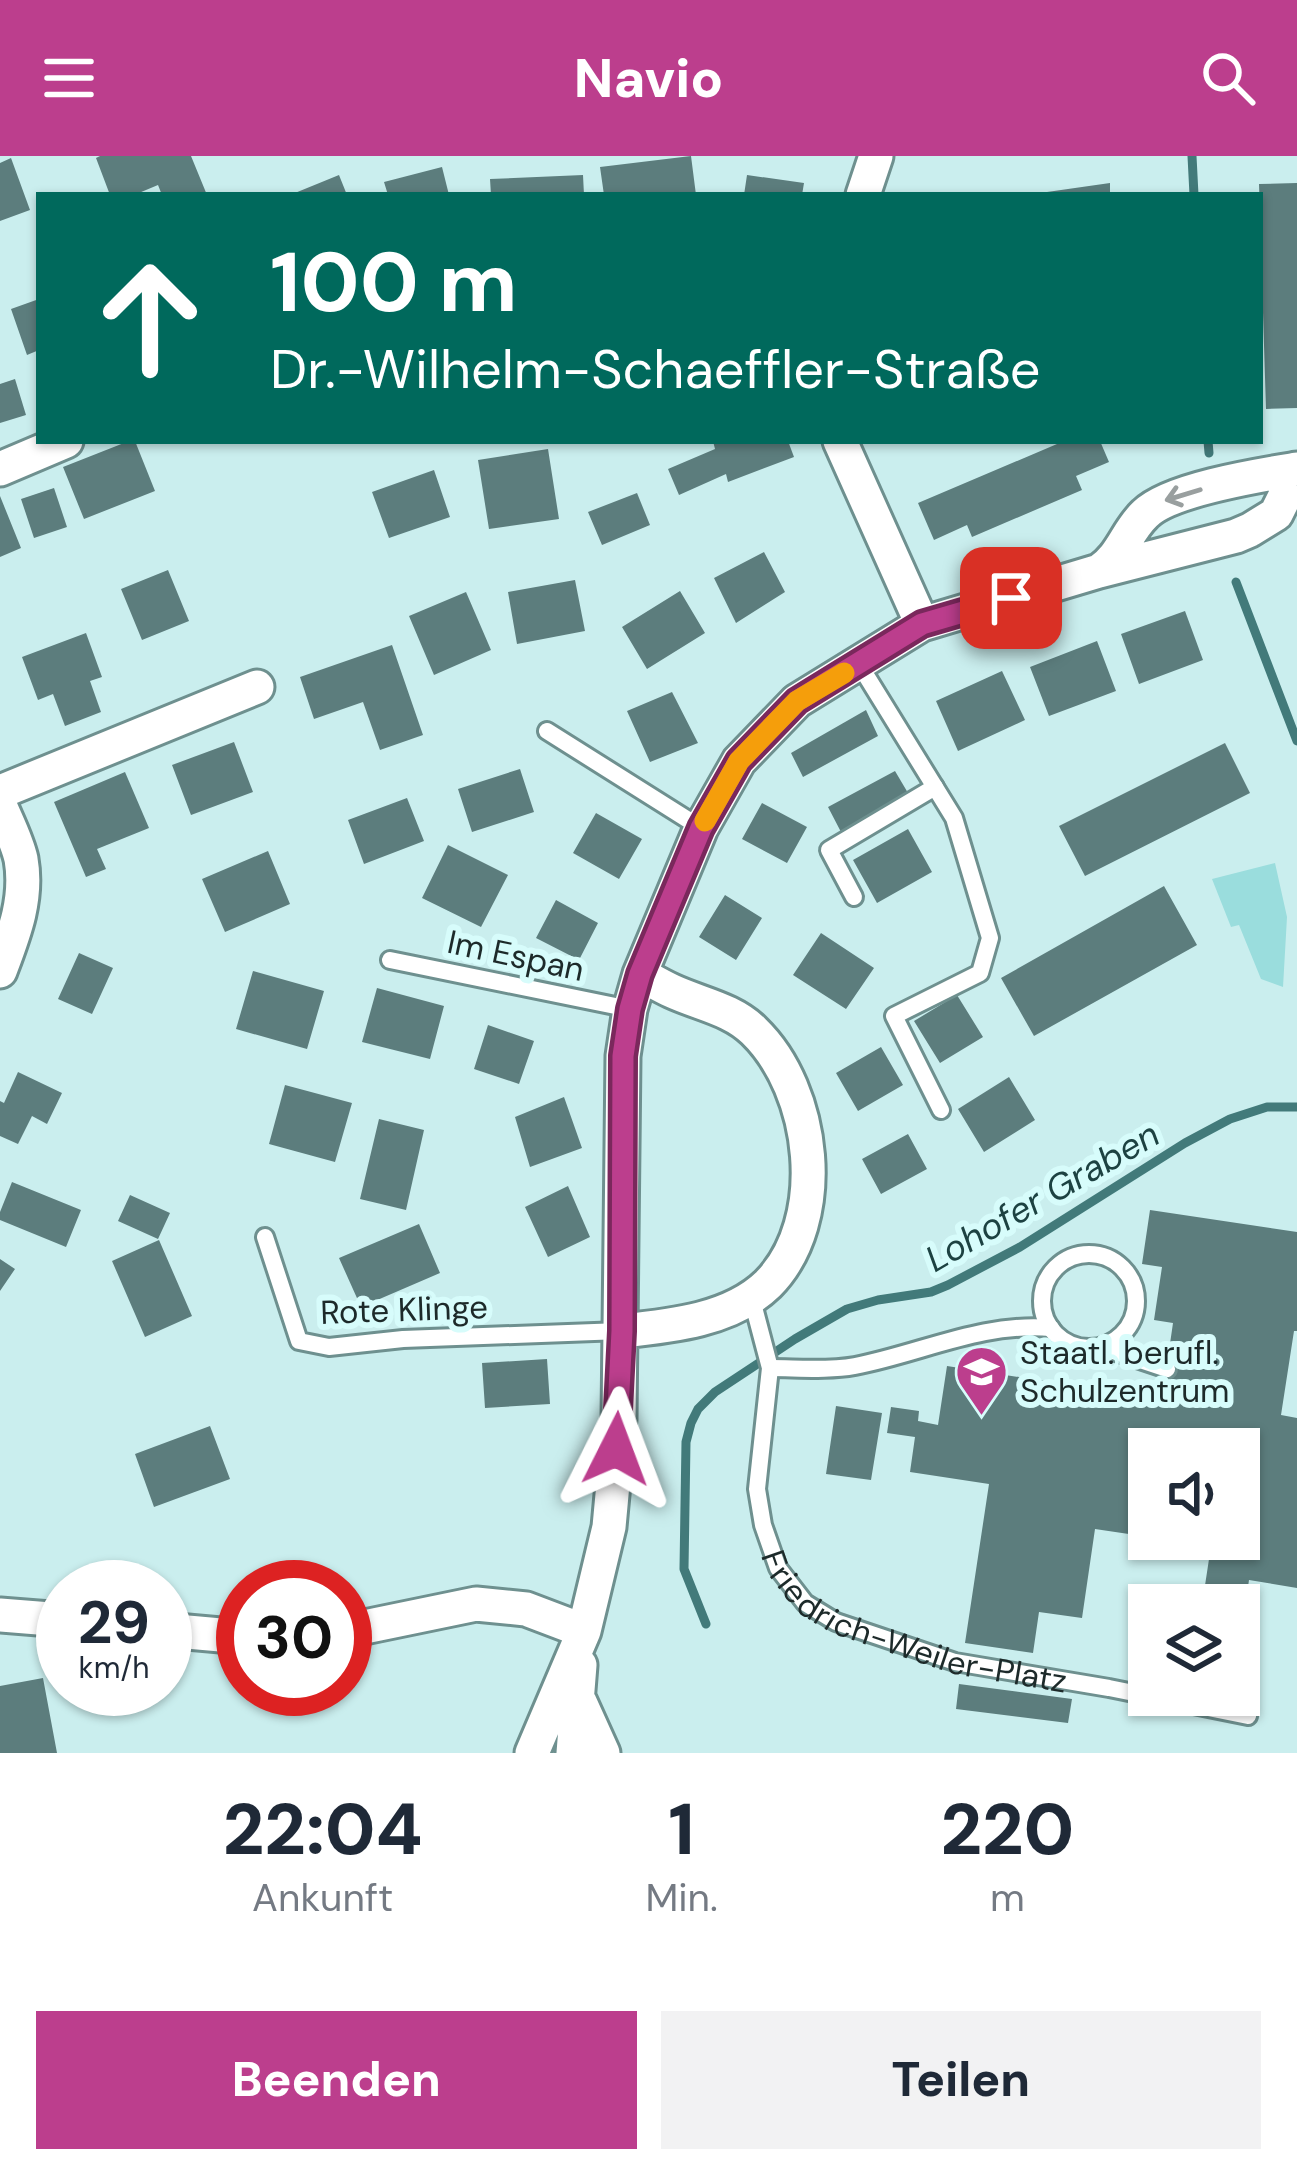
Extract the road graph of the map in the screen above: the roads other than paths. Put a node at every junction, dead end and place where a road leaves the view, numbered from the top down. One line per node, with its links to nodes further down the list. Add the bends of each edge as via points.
1 (876, 156): 2 (street)
2 (864, 192)
3 (59, 444): 5 (street)
4 (841, 444): 8 (street)
5 (0, 469)
6 (1297, 471): 7 (street, one-way to 7, via 1163,501); 7 (street, via 1265,523)
7 (1099, 571): 8 (street)
8 (922, 624): 9 (street)
9 (859, 664): 12 (lane); 15 (street, via 797,701 739,761)
10 (257, 687): 13 (street)
11 (547, 730): 15 (lane)
12 (935, 787): 16 (lane, via 829,850); 21 (lane, via 954,818 990,938 980,973 894,1016)
13 (0, 792)
14 (0, 805): 18 (street, via 24,893)
15 (701, 828): 19 (street)
16 (854, 897)
17 (390, 960): 20 (lane, Im Espan)
18 (0, 971)
19 (640, 974): 20 (street); 23 (street, via 735,1016 793,1091 809,1167 805,1214 781,1266)
20 (630, 1009): 25 (street)
21 (941, 1110)
22 (265, 1237): 25 (lane, Rote Klinge, via 299,1341 329,1347)
23 (752, 1296): 25 (street, via 695,1320); 27 (lane, Friedrich-Weiler-Platz)
24 (1051, 1328): 26 (lane, via 1069,1344); 26 (lane, via 1042,1306 1054,1268 1078,1255 1111,1259 1132,1282 1135,1311 1118,1339); 27 (lane, via 956,1336 850,1367)
25 (622, 1331): 32 (street, via 609,1527)
26 (1101, 1347): 28 (lane)
27 (770, 1368): 33 (lane, Friedrich-Weiler-Platz, via 757,1490 778,1568 805,1603 836,1622 955,1662)
28 (1167, 1369)
29 (0, 1615): 30 (street)
30 (36, 1618)
31 (372, 1625): 32 (street, via 476,1604 526,1609)
32 (584, 1630): 34 (street); 35 (street)
33 (1128, 1692)
34 (577, 1695): 36 (street); 37 (street)
35 (532, 1753)
36 (573, 1753)
37 (603, 1753)

